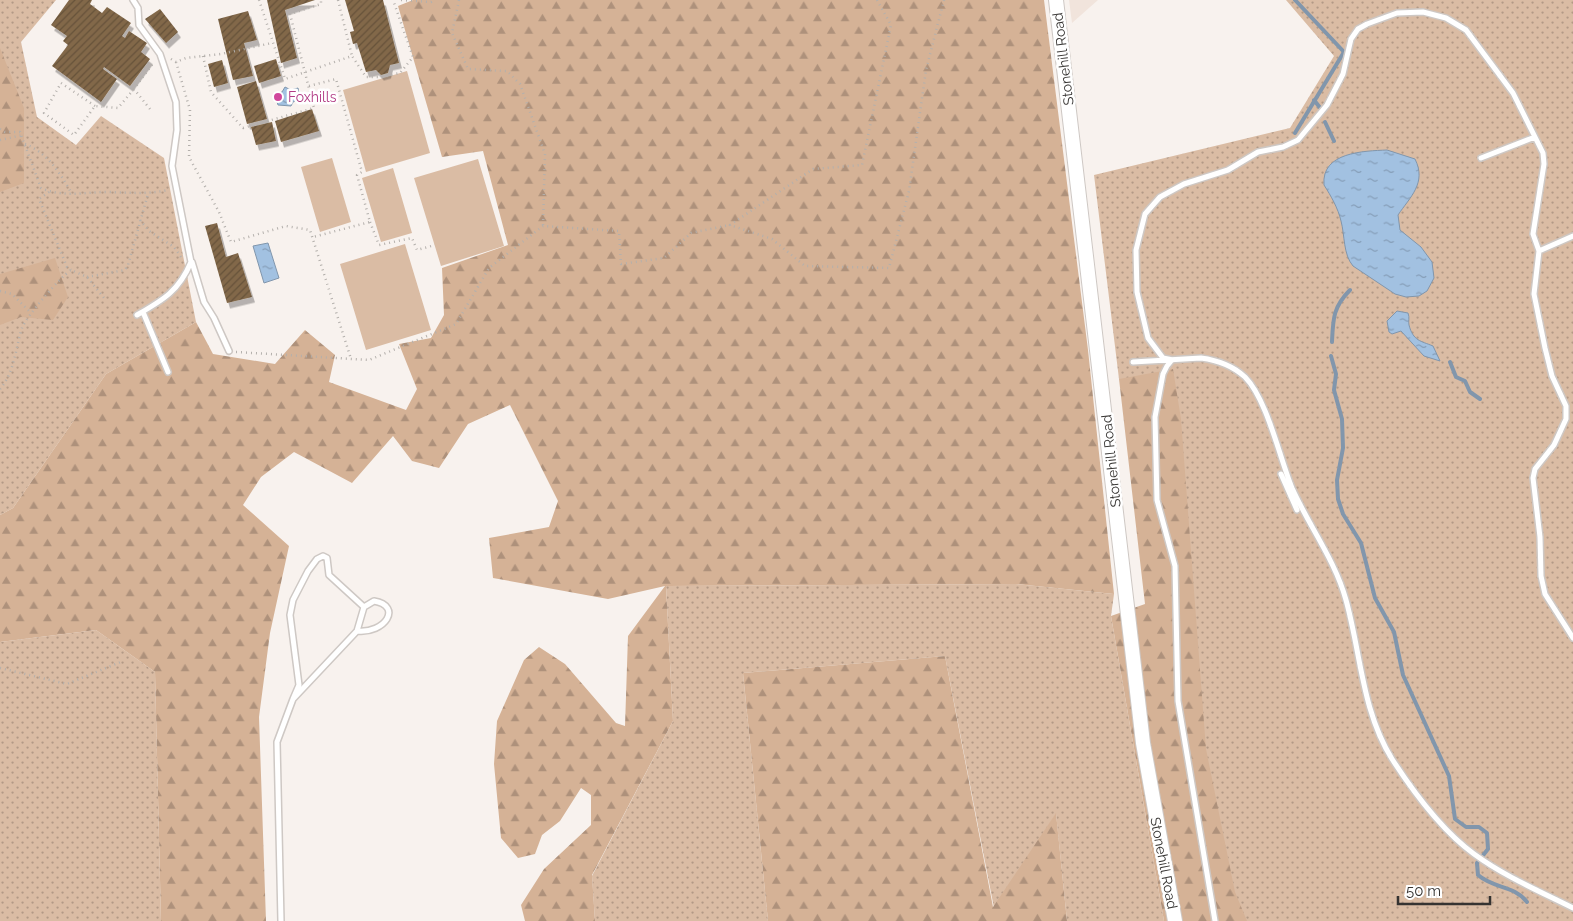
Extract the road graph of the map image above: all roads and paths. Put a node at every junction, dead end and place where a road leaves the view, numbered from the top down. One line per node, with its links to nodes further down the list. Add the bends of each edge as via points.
1 (133, 0): 13 (lane, via 138,8 140,25)
2 (259, 0): 12 (path)
3 (321, 0): 17 (path, via 321,4 290,14)
4 (338, 0): 15 (path)
5 (393, 0): 15 (path, via 413,57 400,74 366,77)
6 (401, 0): 7 (path)
7 (434, 0)
8 (459, 0): 35 (path, via 452,32 468,69 507,71 520,84 545,154)
9 (877, 0): 34 (path, via 892,25 862,165 813,169)
10 (944, 0): 34 (path, via 926,70 909,191 889,268 805,266 772,239)
11 (1056, 0): 64 (street, Stonehill Road, via 1143,743)
12 (272, 43): 14 (path); 17 (path, via 285,79)
13 (160, 54): 16 (path); 19 (path); 28 (lane, via 176,102 177,130 172,166)
14 (203, 56): 16 (path); 18 (path, via 211,92 243,128 314,108)
15 (352, 56): 17 (path)
16 (176, 62): 37 (path, via 190,110 189,157 219,212 231,242 286,226 310,230)
17 (305, 72): 18 (path)
18 (309, 86): 33 (path, via 336,79 362,172 357,175)
19 (134, 89): 20 (path, via 118,108); 21 (path)
20 (95, 106): 20 (path, via 74,134 44,113 61,83)
21 (150, 109)
22 (0, 129): 23 (path)
23 (23, 135): 25 (path); 26 (path)
24 (1535, 137): 27 (lane); 39 (lane, via 1543,153 1544,164 1534,234); 50 (lane, via 1503,78 1466,30 1455,23 1436,15 1411,12 1381,17 1358,29 1351,39 1343,74 1327,105 1298,140 1258,152 1228,170 1184,184 1160,198 1145,214 1136,250 1137,292 1148,338 1163,358)
25 (0, 140)
26 (25, 144): 29 (path, via 41,188); 30 (path, via 48,159)
27 (1481, 158)
28 (177, 188): 31 (path); 40 (lane)
29 (49, 192): 30 (path); 41 (path, via 39,199)
30 (72, 194): 31 (path)
31 (148, 194): 32 (path)
32 (140, 219): 40 (path, via 149,231 174,248 178,256); 42 (path, via 125,270)
33 (370, 222): 37 (path); 38 (path, via 379,245 412,238 417,250)
34 (730, 225): 35 (path, via 691,233 664,258 621,264 619,231)
35 (543, 226): 49 (path, via 489,268 456,324 369,360)
36 (1573, 236): 39 (lane)
37 (313, 237): 49 (path)
38 (434, 245)
39 (1540, 251): 58 (lane, via 1534,294 1537,317 1552,376 1566,406 1566,419 1533,478 1541,576 1545,594)
40 (192, 262): 46 (lane, via 170,296); 48 (lane, via 204,302)
41 (71, 270): 42 (path); 45 (path)
42 (87, 277): 44 (path)
43 (0, 290): 45 (path, via 16,297)
44 (104, 298)
45 (30, 312): 53 (path, via 21,330 11,372)
46 (143, 312): 47 (lane); 52 (lane)
47 (137, 315)
48 (229, 351): 49 (path)
49 (351, 359)
50 (1173, 360): 51 (lane); 62 (lane, via 1201,358 1224,364 1245,378 1253,388 1292,488 1339,578 1367,703 1392,758 1416,792 1448,831 1473,853); 65 (lane, via 1163,374 1155,417 1157,500 1175,566 1178,701)
51 (1133, 362)
52 (168, 372)
53 (0, 389)
54 (1281, 474): 55 (lane)
55 (1297, 510)
56 (364, 607): 57 (lane); 57 (lane, via 374,601 379,602 388,609 388,614 376,630); 61 (lane, via 329,575 327,558 317,559 299,586 290,615 299,684)
57 (357, 631): 61 (lane)
58 (1573, 638)
59 (123, 662): 60 (path, via 67,684)
60 (0, 668)
61 (293, 699): 63 (lane, via 277,742)
62 (1573, 908)
63 (282, 921)
64 (1175, 921)
65 (1215, 921)

